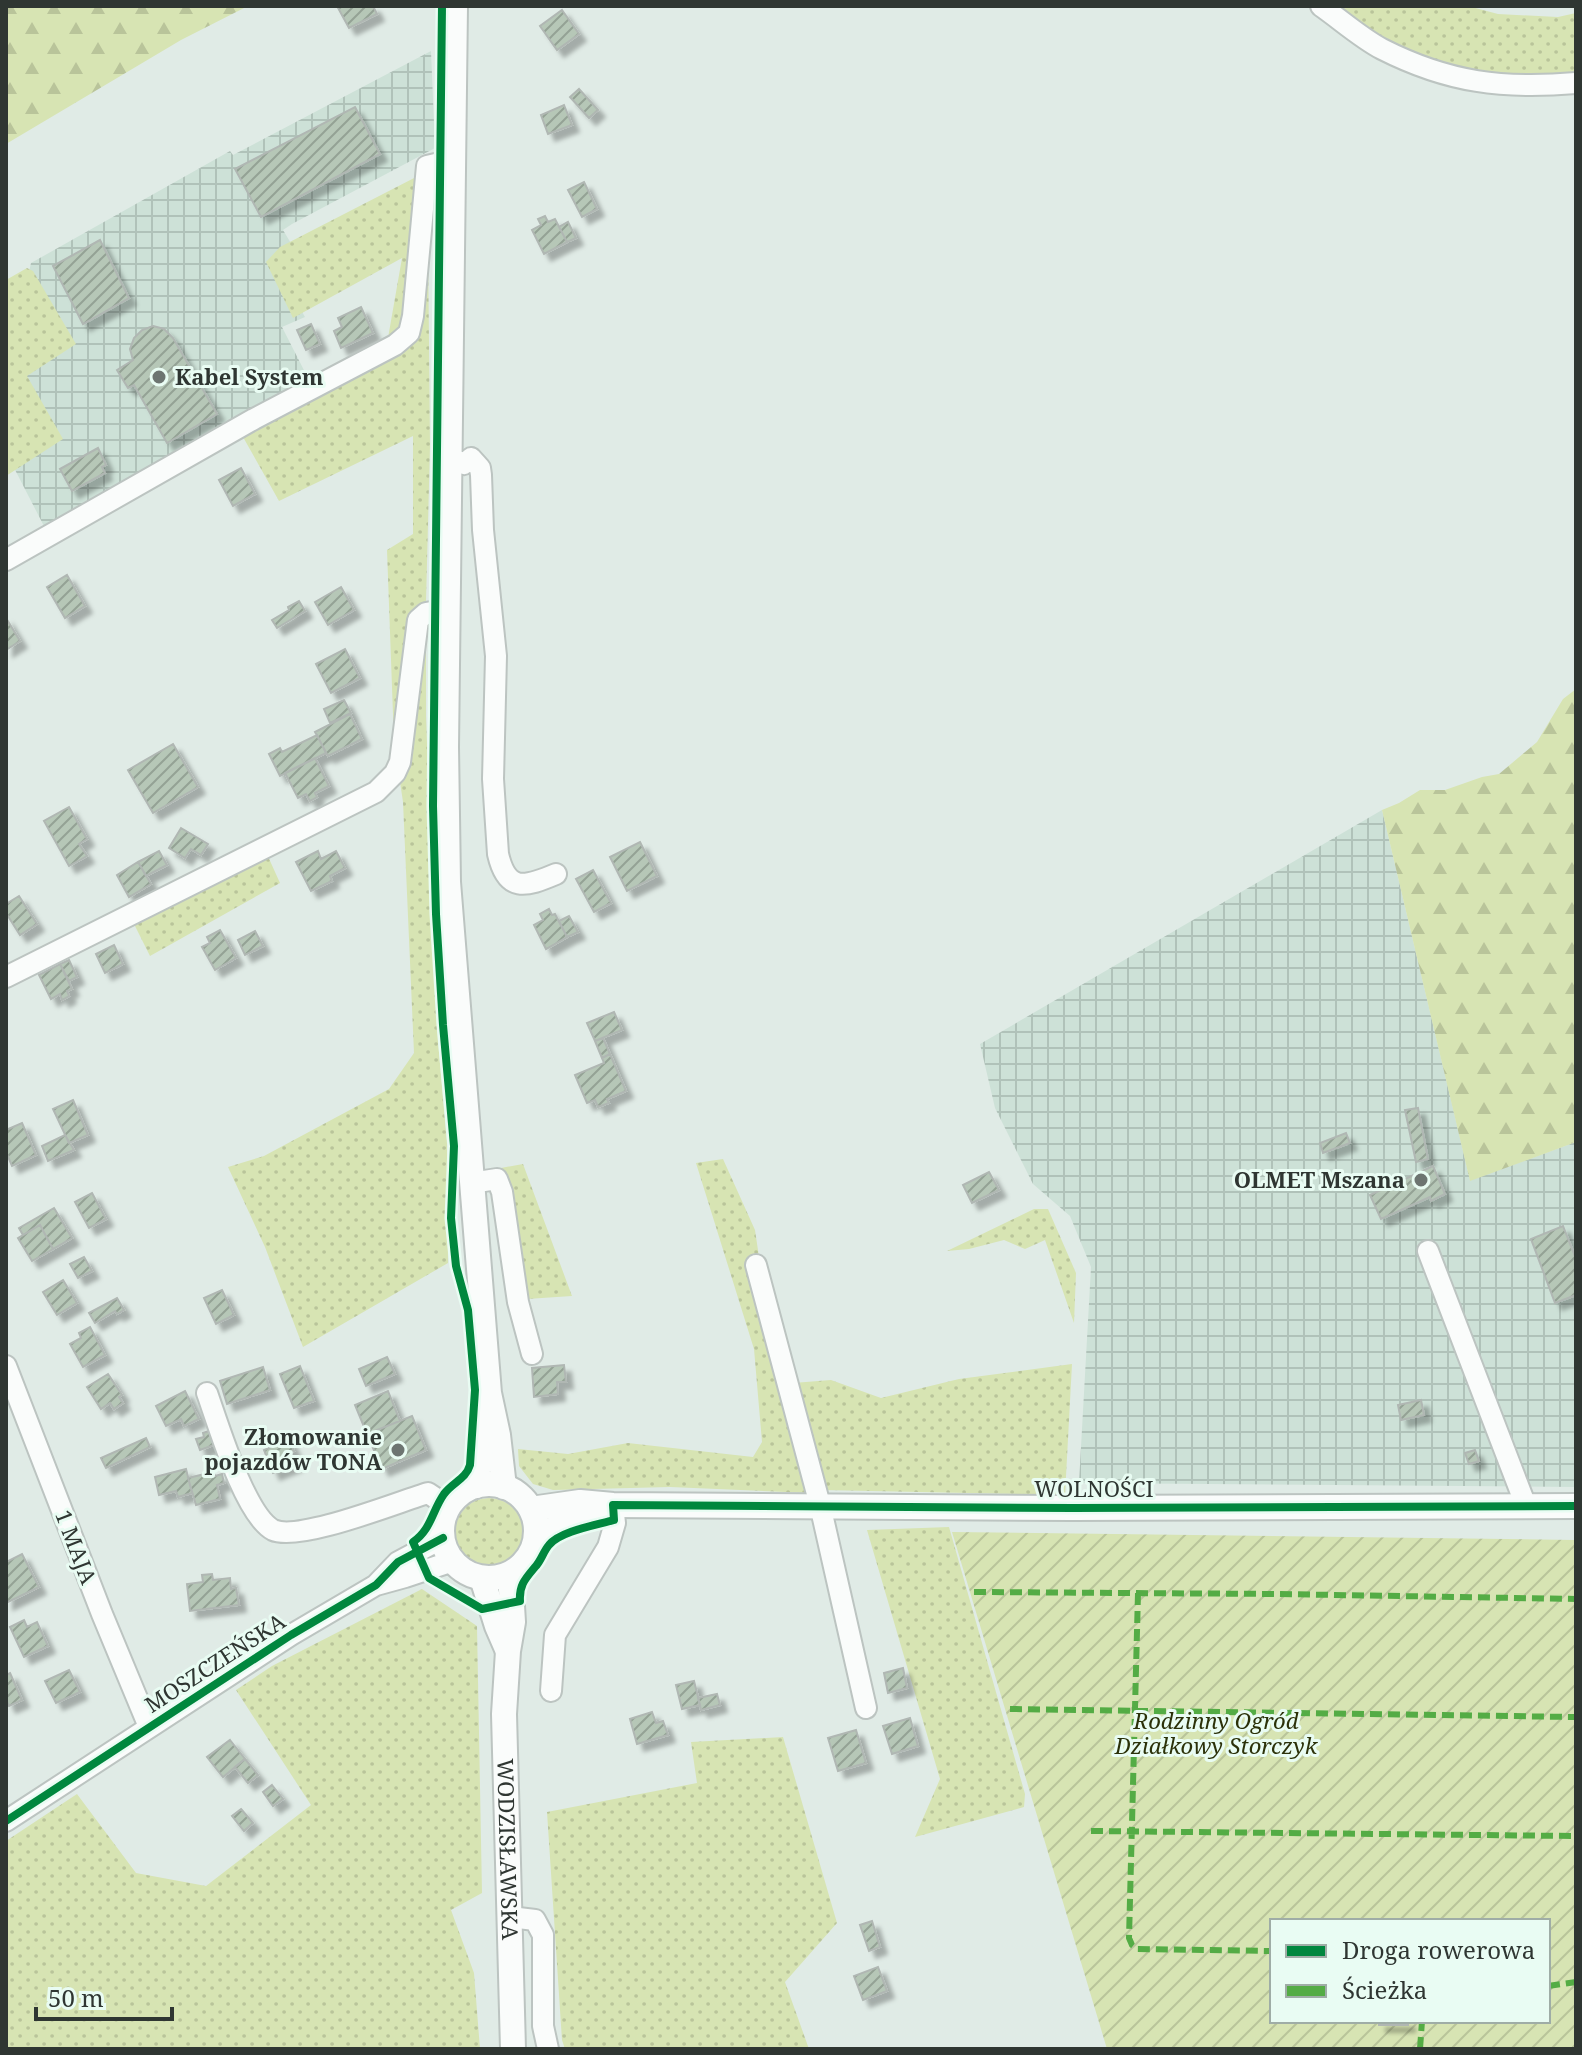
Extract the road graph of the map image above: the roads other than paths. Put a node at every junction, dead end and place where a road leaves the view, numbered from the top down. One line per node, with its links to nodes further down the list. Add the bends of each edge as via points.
1 (455, 6): 4 (main road)
2 (1321, 6): 3 (street, via 1380,48 1445,75 1499,85)
3 (1576, 83)
4 (454, 163): 5 (main road); 6 (street, via 427,166 413,316 403,339)
5 (449, 457): 7 (main road); 8 (street, via 464,464 471,458 481,475 496,656 493,779 501,866 511,882 521,885)
6 (6, 560)
7 (448, 609): 9 (street, via 418,620 400,762 376,792); 10 (main road, via 448,882)
8 (556, 874)
9 (6, 977)
10 (471, 1183): 13 (street, via 497,1179 502,1192 518,1302); 16 (main road)
11 (1428, 1251): 21 (street)
12 (756, 1265): 20 (street)
13 (532, 1354)
14 (6, 1366): 34 (street, 1 MAJA)
15 (207, 1393): 23 (street, via 247,1497 273,1530 319,1528 428,1493)
16 (489, 1393): 17 (main road); 18 (main road)
17 (476, 1486): 18 (main road); 23 (main road)
18 (504, 1487): 24 (main road)
19 (613, 1505): 20 (main road, WOLNOŚCI); 24 (main road, WOLNOŚCI, via 580,1502); 25 (main road, WOLNOŚCI); 32 (street, via 615,1523 608,1547 555,1635)
20 (820, 1505): 21 (main road, WOLNOŚCI); 33 (street)
21 (1526, 1506): 22 (main road, WOLNOŚCI)
22 (1576, 1506)
23 (449, 1507): 26 (main road)
24 (531, 1509): 25 (main road)
25 (536, 1536): 28 (main road, via 530,1556)
26 (443, 1538): 27 (main road); 30 (street, MOSZCZEŃSKA, via 398,1562)
27 (453, 1561): 29 (main road); 30 (street, MOSZCZEŃSKA)
28 (510, 1574): 29 (main road); 31 (main road, WODZISŁAWSKA, via 513,1622)
29 (482, 1578): 31 (main road, WODZISŁAWSKA)
30 (376, 1585): 34 (street, MOSZCZEŃSKA)
31 (508, 1651): 36 (main road, WODZISŁAWSKA, via 504,1714)
32 (551, 1691)
33 (866, 1708)
34 (149, 1727): 35 (street, MOSZCZEŃSKA)
35 (6, 1821)
36 (510, 1917): 37 (main road, WODZISŁAWSKA); 38 (street, via 535,1920 543,1935)
37 (513, 2049)
38 (548, 2049)

